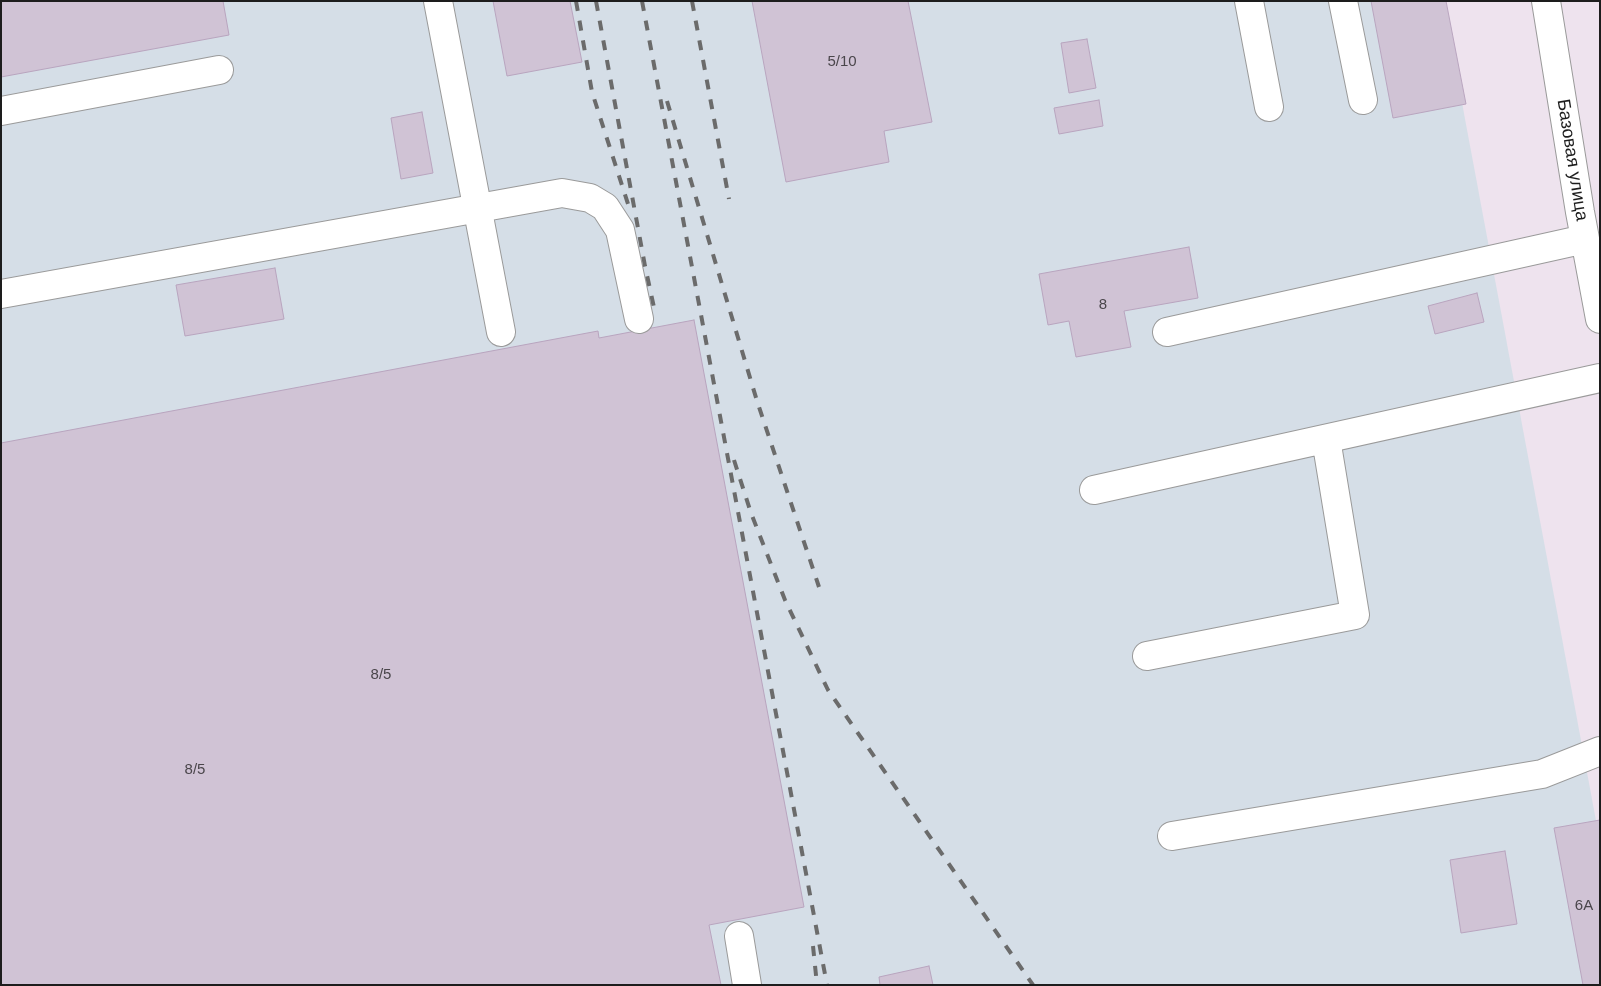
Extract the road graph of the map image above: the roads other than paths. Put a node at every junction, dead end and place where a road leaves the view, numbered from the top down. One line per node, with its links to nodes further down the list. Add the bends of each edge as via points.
1 (438, 1): 9 (street)
2 (1249, 1): 7 (street)
3 (1343, 1): 6 (street)
4 (1546, 1): 10 (street, Базовая улица)
5 (219, 70): 8 (street)
6 (1363, 100)
7 (1269, 107)
8 (1, 111)
9 (478, 209): 11 (street); 12 (street, via 562,194 590,198 605,207 620,230); 14 (street)
10 (1585, 239): 13 (street, Базовая улица); 15 (street)
11 (1, 294)
12 (639, 319)
13 (1600, 320)
14 (501, 332)
15 (1167, 332)
16 (1600, 378): 17 (street)
17 (1326, 439): 18 (street); 19 (street, via 1355,615)
18 (1094, 490)
19 (1146, 656)
20 (1600, 752): 21 (street, via 1542,774)
21 (1172, 836)
22 (739, 936): 23 (street)
23 (747, 985)

